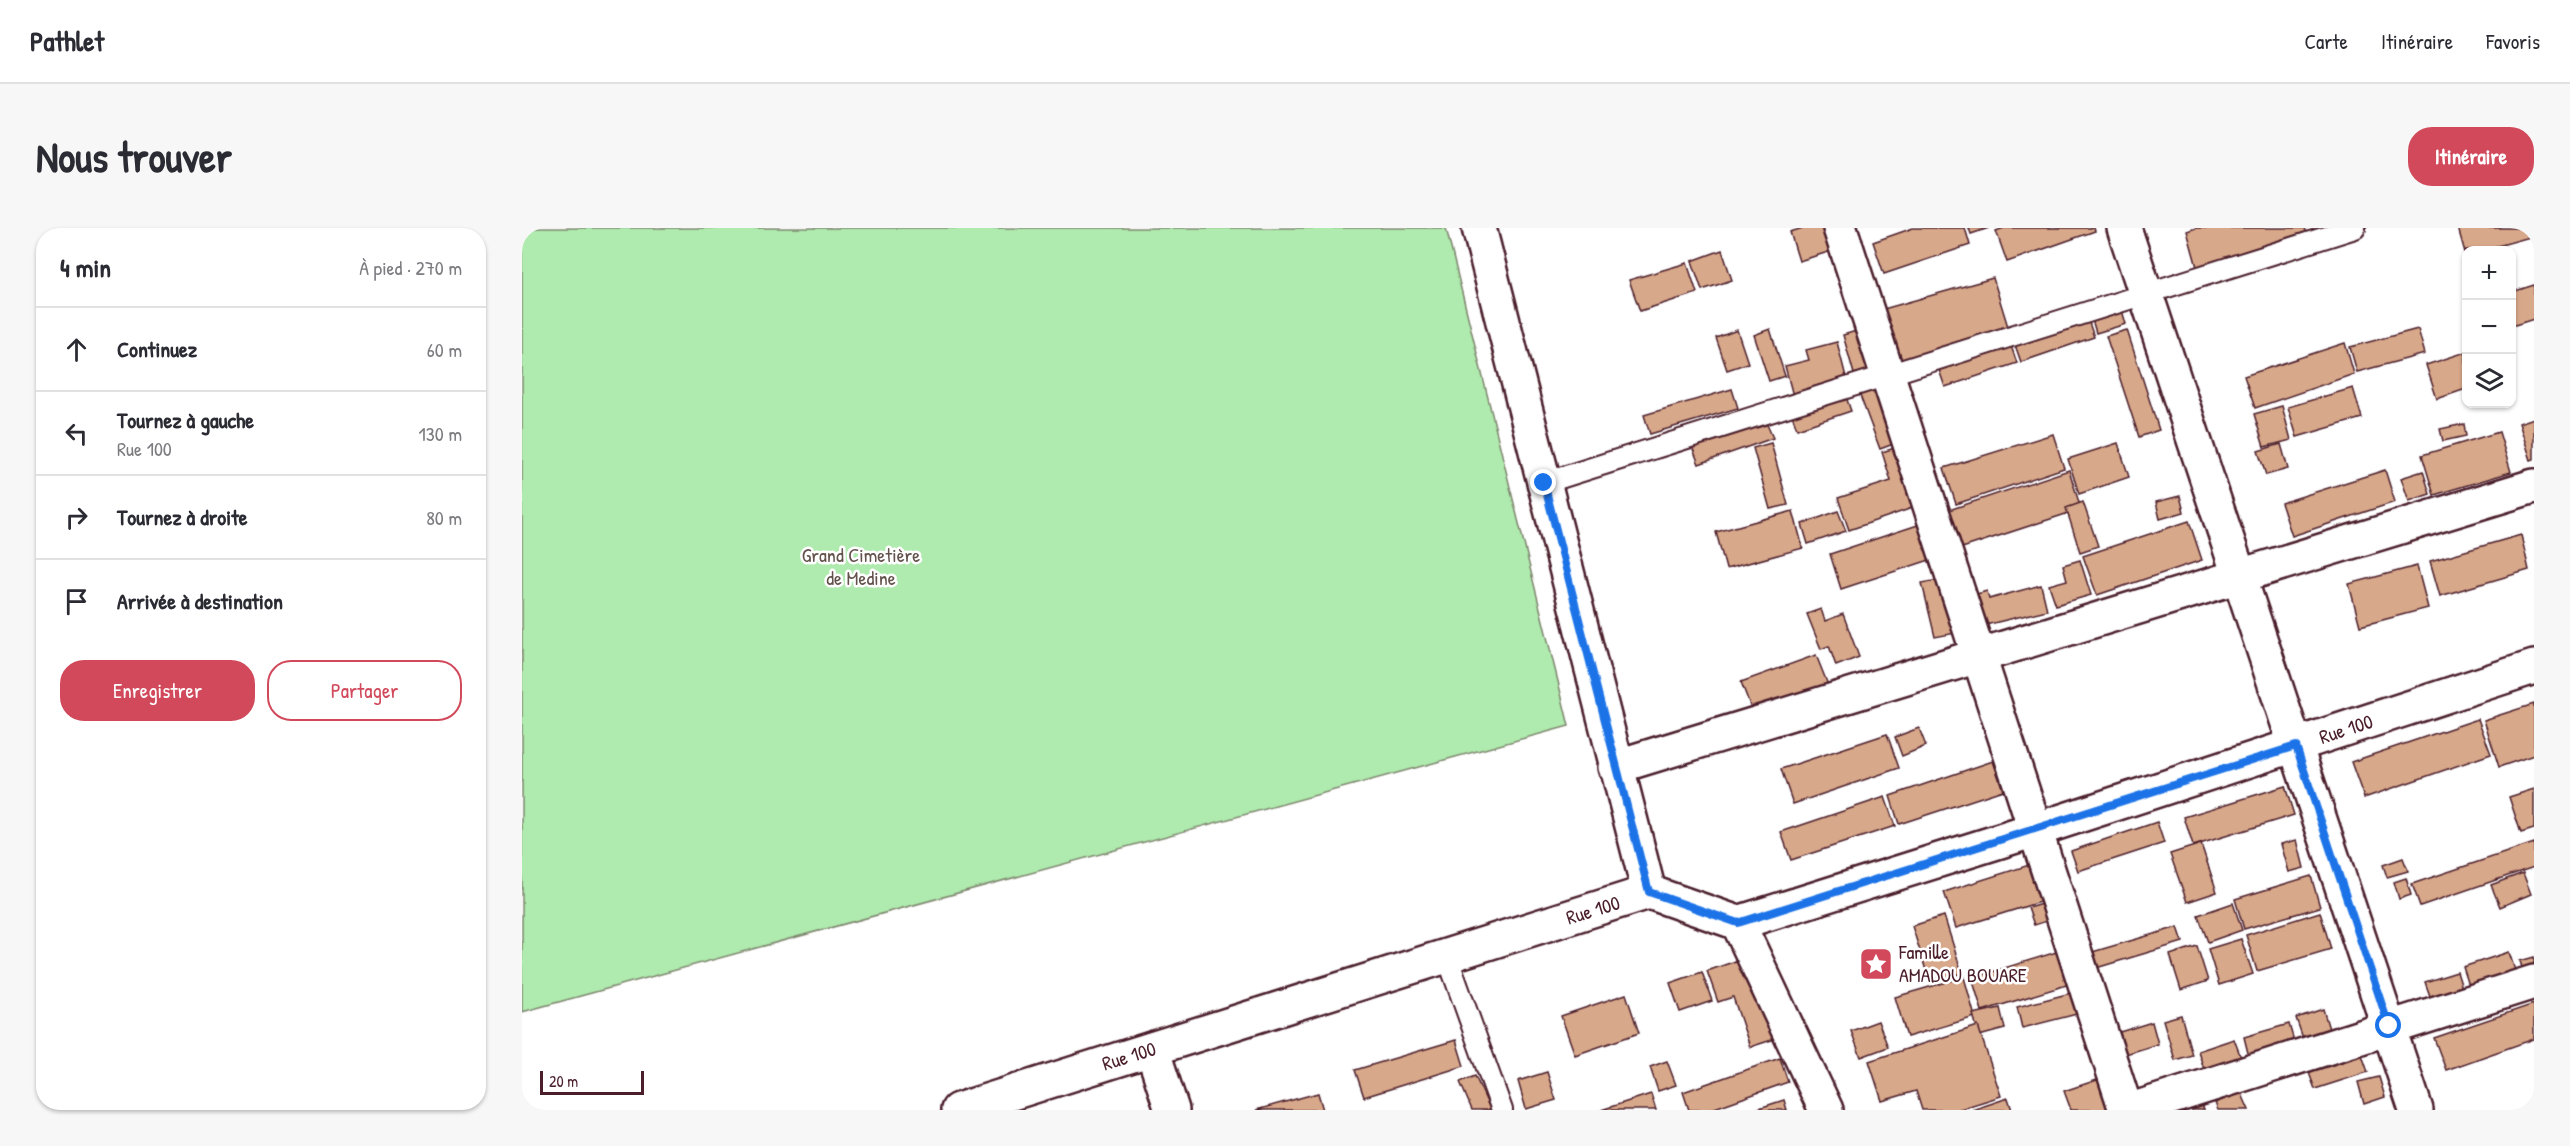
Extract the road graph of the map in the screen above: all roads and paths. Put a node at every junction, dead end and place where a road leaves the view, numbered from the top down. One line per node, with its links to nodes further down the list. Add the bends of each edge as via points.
1 (1479, 228): 7 (street)
2 (1840, 228): 6 (street)
3 (2124, 228): 5 (street)
4 (2355, 228): 5 (lane)
5 (2146, 296): 6 (lane); 9 (street)
6 (1888, 377): 7 (lane); 10 (street)
7 (1544, 483): 13 (street)
8 (2534, 486): 9 (street)
9 (2240, 576): 10 (street); 12 (street)
10 (1979, 657): 13 (street); 14 (street)
11 (2534, 667): 12 (street, Rue 100)
12 (2296, 746): 14 (street, Rue 100); 19 (street)
13 (1615, 767): 15 (street)
14 (2035, 830): 16 (street, Rue 100); 25 (street)
15 (1649, 892): 16 (street); 17 (street, Rue 100)
16 (1738, 923): 24 (street)
17 (1447, 956): 20 (street, Rue 100); 23 (lane)
18 (2534, 982): 19 (street)
19 (2389, 1026): 25 (street); 26 (street)
20 (1152, 1049): 21 (street, Rue 100); 22 (street)
21 (957, 1110)
22 (1172, 1110)
23 (1502, 1110)
24 (1826, 1110)
25 (2128, 1110)
26 (2416, 1110)

